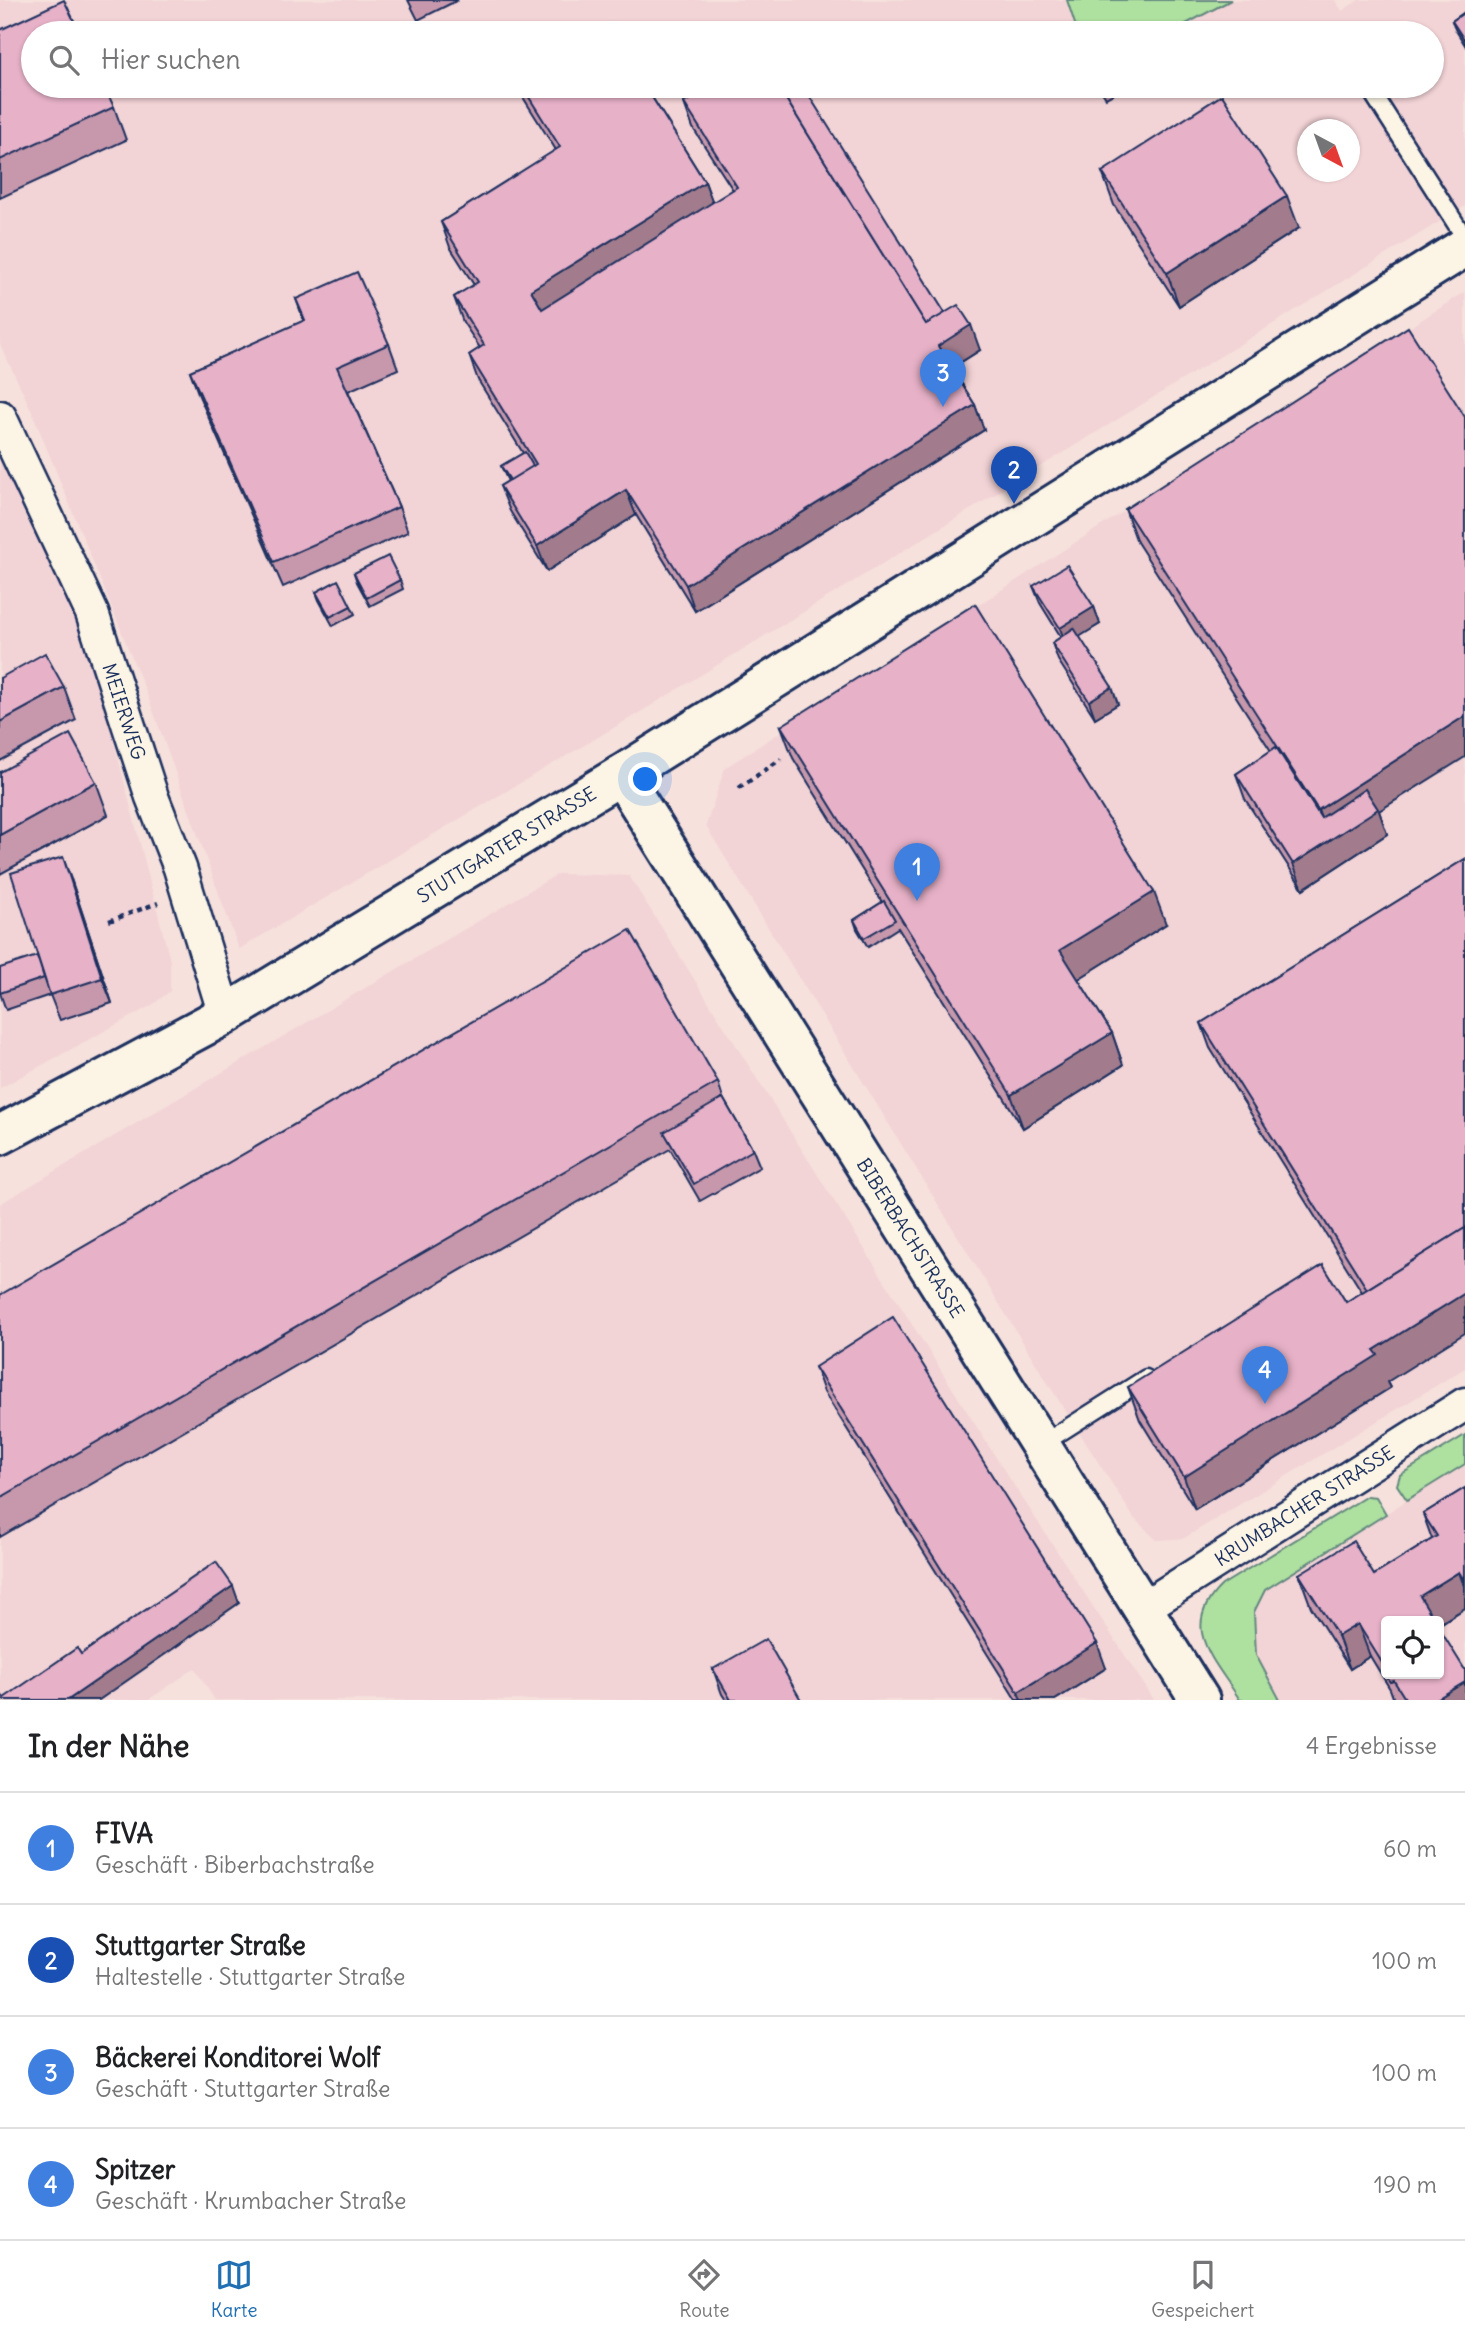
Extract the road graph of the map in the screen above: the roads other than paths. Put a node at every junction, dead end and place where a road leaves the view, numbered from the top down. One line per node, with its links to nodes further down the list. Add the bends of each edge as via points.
1 (1376, 98): 2 (lane)
2 (1465, 238)
3 (1465, 247): 5 (main road, STUTTGARTER STRASSE)
4 (0, 417): 6 (street, MEIERWEG, via 92,614)
5 (621, 775): 6 (main road, STUTTGARTER STRASSE); 10 (main road, BIBERBACHSTRASSE)
6 (225, 1015): 7 (main road, STUTTGARTER STRASSE)
7 (0, 1135)
8 (1164, 1366): 10 (lane)
9 (1465, 1404): 11 (street, KRUMBACHER STRASSE)
10 (1042, 1444): 11 (main road, BIBERBACHSTRASSE)
11 (1143, 1608): 12 (main road, BIBERBACHSTRASSE)
12 (1200, 1700)

